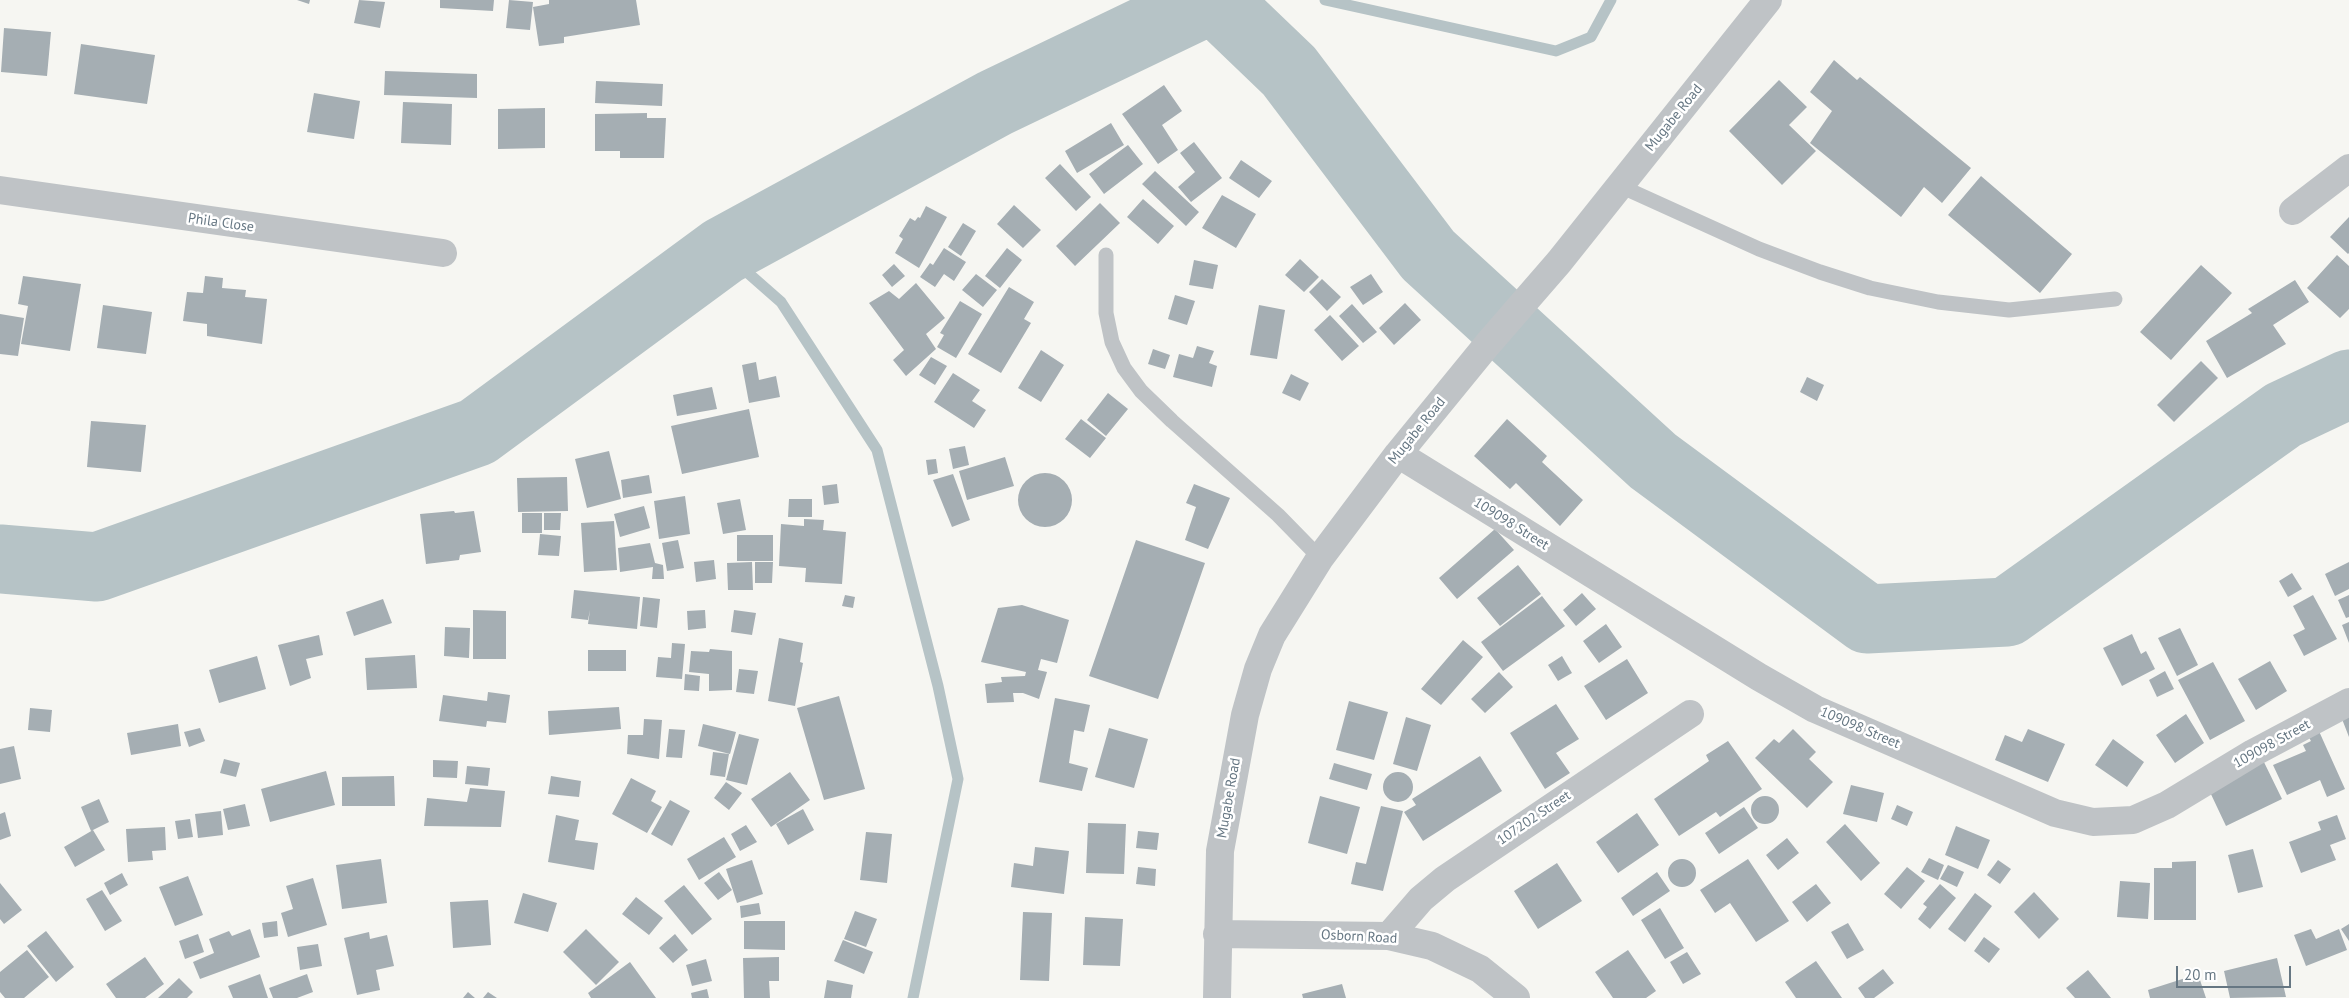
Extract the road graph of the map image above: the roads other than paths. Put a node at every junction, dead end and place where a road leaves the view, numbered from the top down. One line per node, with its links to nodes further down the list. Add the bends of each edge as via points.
1 (1768, 0): 3 (street, Mugabe Road)
2 (2349, 168): 5 (street)
3 (1620, 186): 8 (lane, via 1759,249 1870,288 1938,302 2009,310); 9 (street, Mugabe Road)
4 (0, 190): 6 (street, Phila Close)
5 (2293, 211)
6 (443, 253)
7 (1106, 255): 10 (lane, via 1106,313 1112,342 1124,368 1172,421 1278,515)
8 (2115, 299)
9 (1398, 454): 10 (street, Mugabe Road); 11 (street, 109098 Street, via 1815,709 2065,815 2093,822 2133,820 2167,805 2253,753)
10 (1320, 558): 13 (street, Mugabe Road, via 1272,635 1245,715 1220,851)
11 (2349, 702)
12 (1690, 714): 14 (street, 107202 Street, via 1445,878)
13 (1217, 934): 14 (street, Osborn Road); 15 (street, Mugabe Road)
14 (1388, 936): 16 (street, Osborn Road, via 1432,946 1480,969)
15 (1217, 998)
16 (1516, 998)

